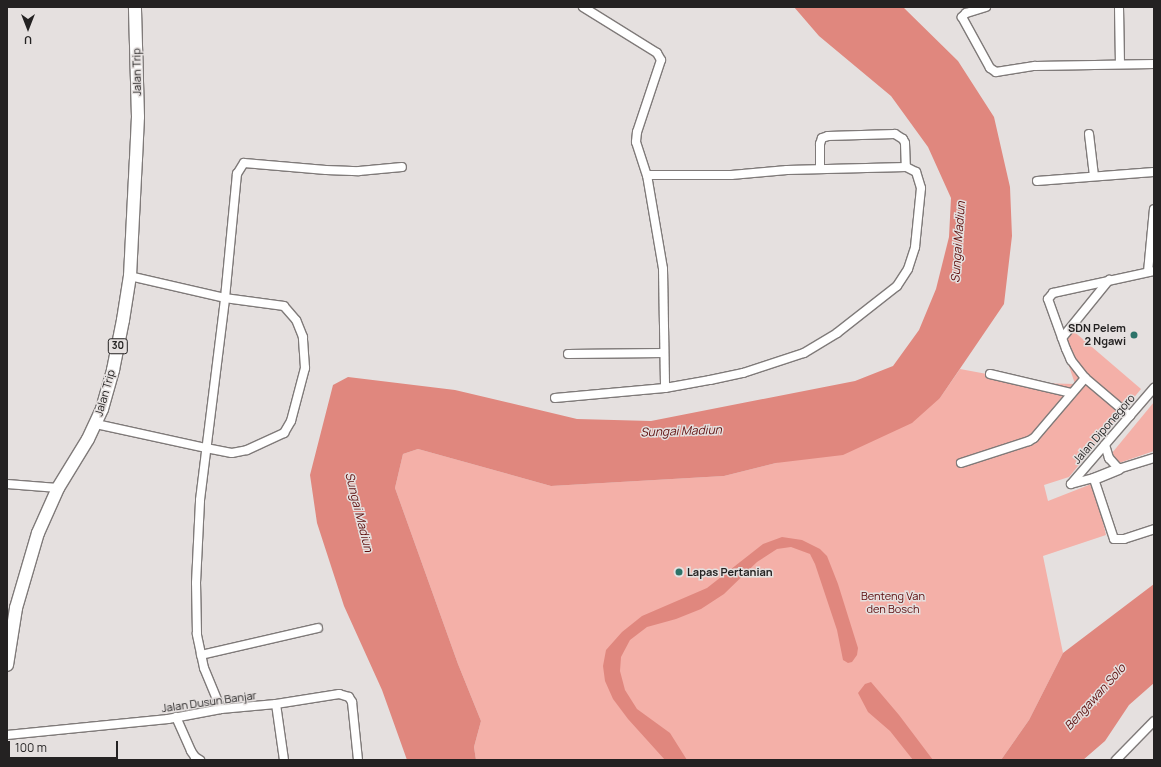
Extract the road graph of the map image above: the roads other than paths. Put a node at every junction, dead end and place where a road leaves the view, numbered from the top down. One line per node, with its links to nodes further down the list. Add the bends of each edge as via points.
1 (135, 7): 17 (highway, Jalan Trip / 30, via 138,117)
2 (583, 7): 12 (street, via 660,56 661,63 636,132 639,157)
3 (986, 7): 5 (street, via 966,13 962,17 990,68 996,72 1035,66)
4 (1119, 7): 5 (street)
5 (1120, 64): 6 (street)
6 (1154, 64)
7 (1090, 134): 13 (street)
8 (402, 167): 19 (street, via 358,171 244,163 237,174)
9 (906, 167): 10 (street); 10 (street, via 903,139 896,134 822,138); 25 (street, via 912,169 919,177 920,213 916,247 908,270 897,286 837,333 804,353 743,373)
10 (820, 169): 12 (street, via 731,175)
11 (1154, 172): 13 (street)
12 (647, 175): 21 (street, via 663,269)
13 (1094, 176): 14 (street)
14 (1037, 181)
15 (1154, 209): 16 (street)
16 (1151, 271): 18 (street)
17 (130, 276): 19 (street); 30 (highway, Jalan Trip / 30, via 113,370)
18 (1109, 280): 20 (street); 20 (street, via 1051,294 1048,302)
19 (225, 298): 32 (street); 32 (street, via 284,306 296,320 303,337 304,368 291,421 280,435 240,452)
20 (1062, 338): 24 (street, via 1071,360)
21 (664, 353): 22 (street); 25 (street)
22 (568, 354)
23 (990, 374): 27 (street)
24 (1085, 378): 27 (street); 29 (street)
25 (665, 388): 28 (street)
26 (1154, 388): 29 (street, Jalan Diponegoro)
27 (1071, 393): 34 (street, via 1040,432 1028,441)
28 (555, 398)
29 (1130, 416): 31 (street, Jalan Diponegoro)
30 (96, 424): 32 (street); 38 (highway, Jalan Trip / 30)
31 (1105, 446): 35 (street, via 1109,458); 36 (street, Jalan Diponegoro, via 1071,484)
32 (206, 448): 42 (street, via 200,500 196,583 197,634)
33 (1154, 458): 35 (street)
34 (961, 463)
35 (1119, 469): 36 (main road)
36 (1094, 479): 39 (street, via 1114,539 1124,539)
37 (7, 484): 38 (street)
38 (58, 488): 40 (highway, Jalan Trip / 30, via 38,533)
39 (1154, 529)
40 (12, 609): 43 (highway, Jalan Trip / 30)
41 (318, 628): 42 (street)
42 (201, 655): 45 (street)
43 (7, 665)
44 (276, 704): 45 (street, Jalan Dusun Banjar); 50 (street); 51 (street, Jalan Dusun Banjar, via 339,694 349,697 352,702)
45 (221, 709): 46 (street, Jalan Dusun Banjar)
46 (176, 717): 48 (street, Jalan Dusun Banjar); 49 (street, via 195,757)
47 (1154, 721): 52 (street)
48 (7, 735)
49 (200, 760)
50 (284, 760)
51 (358, 760)
52 (1116, 760)

